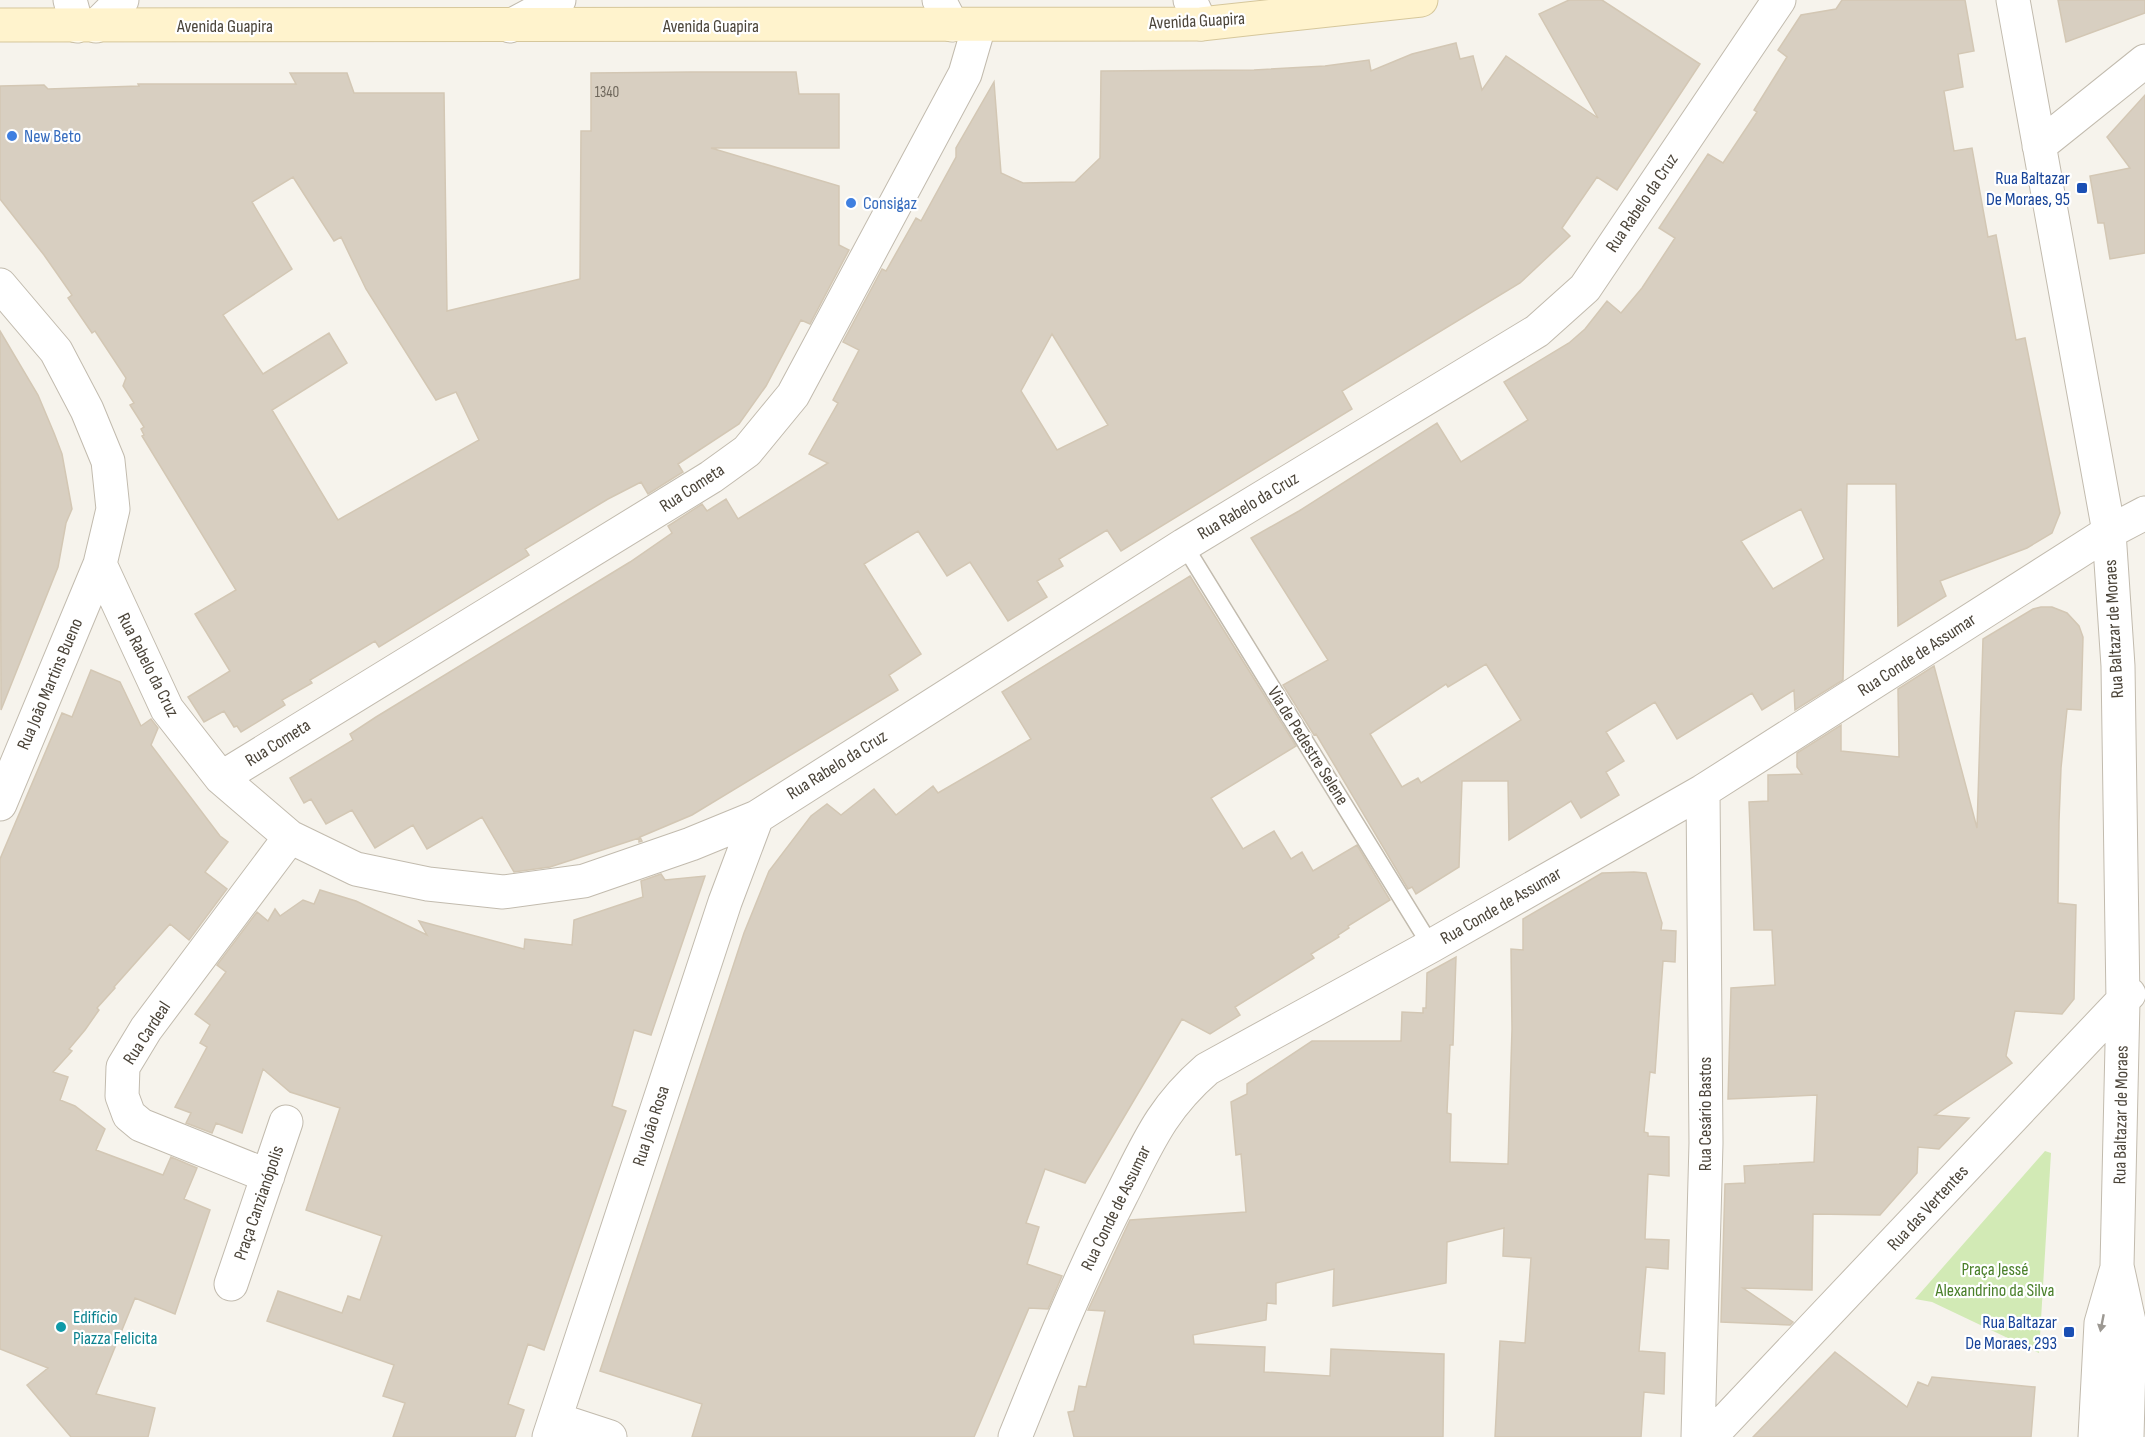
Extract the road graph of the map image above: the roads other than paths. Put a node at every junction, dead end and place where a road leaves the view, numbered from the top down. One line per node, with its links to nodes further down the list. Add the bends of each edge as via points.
1 (122, 0): 7 (street)
2 (559, 0): 10 (street)
3 (1421, 0): 6 (main road, Avenida Guapira)
4 (1779, 0): 16 (street, Rua Rabelo da Cruz, via 1585,288 1537,331)
5 (2013, 0): 12 (street, Rua Baltazar de Moraes)
6 (1195, 12): 8 (main road, Avenida Guapira)
7 (81, 17): 9 (main road, Avenida Guapira); 10 (main road, Avenida Guapira)
8 (957, 17): 10 (main road, Avenida Guapira); 18 (street, Rua Cometa, via 960,84 793,395 747,452 711,477 537,572)
9 (0, 25)
10 (510, 26)
11 (2145, 61): 12 (street)
12 (2039, 146): 15 (street, Rua Baltazar de Moraes)
13 (0, 285): 17 (street, via 56,351 108,461 113,509)
14 (2145, 513): 15 (street, Rua Conde de Assumar)
15 (2109, 532): 19 (street, Rua Conde de Assumar); 25 (street, Rua Baltazar de Moraes, via 2118,666)
16 (1184, 545): 21 (street, Rua Rabelo da Cruz); 23 (lane, Via de Pedestre Selene)
17 (100, 564): 18 (street, Rua Rabelo da Cruz, via 167,709); 20 (street, Rua João Martins Bueno)
18 (221, 778): 22 (street, Rua Rabelo da Cruz)
19 (1704, 791): 23 (street, Rua Conde de Assumar); 33 (street, Rua Cesário Bastos, via 1706,1143)
20 (0, 804)
21 (757, 817): 22 (street, Rua Rabelo da Cruz, via 584,881 503,892 428,884 356,869); 30 (street, Rua João Rosa, via 725,902)
22 (290, 837): 27 (street, Rua Cardeal, via 146,1029 123,1067 122,1096 129,1115 141,1125)
23 (1431, 946): 32 (street, Rua Conde de Assumar, via 1207,1069 1181,1092 1162,1116 1100,1238 1050,1345)
24 (2145, 977): 25 (street, Rua das Vertentes)
25 (2123, 1001): 28 (street, Rua Baltazar de Moraes); 34 (street, Rua das Vertentes)
26 (286, 1122): 27 (street, Praça Canzianópolis)
27 (268, 1176): 29 (street, Praça Canzianópolis)
28 (2117, 1266): 35 (street, Rua Baltazar de Moraes, one-way to 35, via 2101,1323); 36 (street, Rua Baltazar de Moraes, via 2130,1326)
29 (231, 1284)
30 (552, 1428): 31 (street)
31 (610, 1437)
32 (1015, 1437)
33 (1698, 1437)
34 (1710, 1437)
35 (2095, 1437)
36 (2127, 1437)

